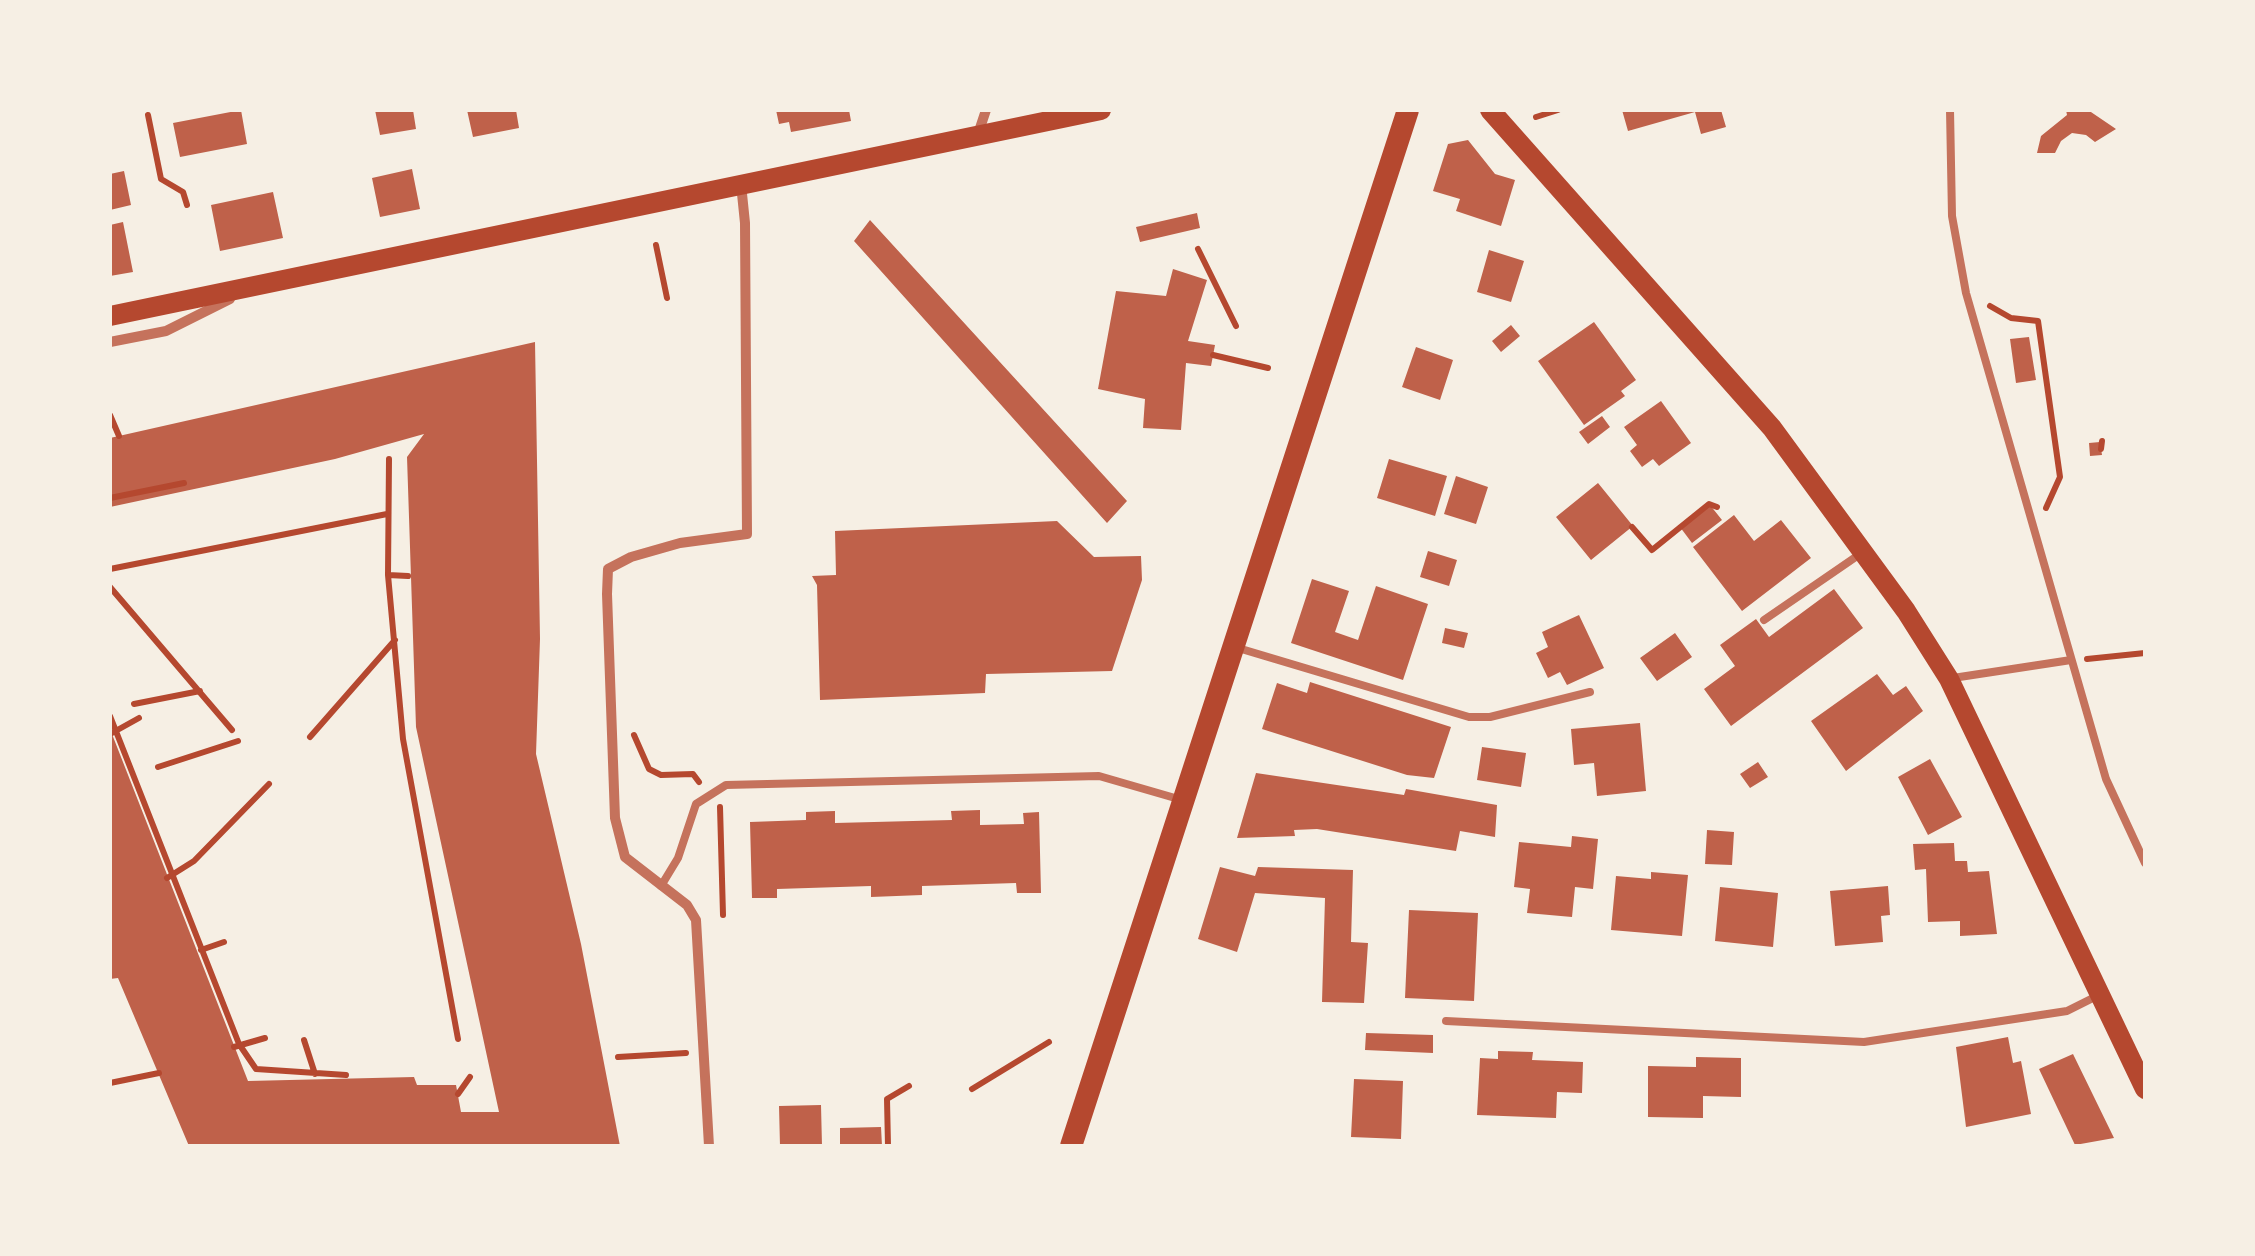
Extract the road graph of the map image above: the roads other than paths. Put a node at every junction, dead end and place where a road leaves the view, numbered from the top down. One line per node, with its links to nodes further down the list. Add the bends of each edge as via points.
1 (986, 110): 6 (street)
2 (1101, 110): 6 (main road)
3 (1408, 110): 13 (main road)
4 (1490, 110): 11 (main road, via 1772,428)
5 (1950, 110): 14 (lane, via 1952,216 1966,293)
6 (978, 134): 7 (main road)
7 (740, 183): 8 (main road); 19 (street, via 747,534 680,543 608,569 615,818 625,857)
8 (253, 288): 9 (main road); 10 (street, via 166,331)
9 (110, 316)
10 (110, 342)
11 (1863, 552): 12 (lane); 15 (main road)
12 (1764, 620)
13 (1233, 647): 16 (lane, via 1468,717); 17 (main road)
14 (2070, 660): 15 (lane); 18 (lane, via 2106,779)
15 (1949, 679): 20 (main road)
16 (1590, 692)
17 (1183, 800): 19 (lane, via 1099,776 726,784 696,804); 24 (main road)
18 (2145, 864)
19 (661, 886): 23 (street, via 696,920)
20 (2100, 995): 21 (lane, via 2066,1011 1864,1042); 22 (main road)
21 (1446, 1021)
22 (2145, 1089)
23 (709, 1146)
24 (1071, 1146)

